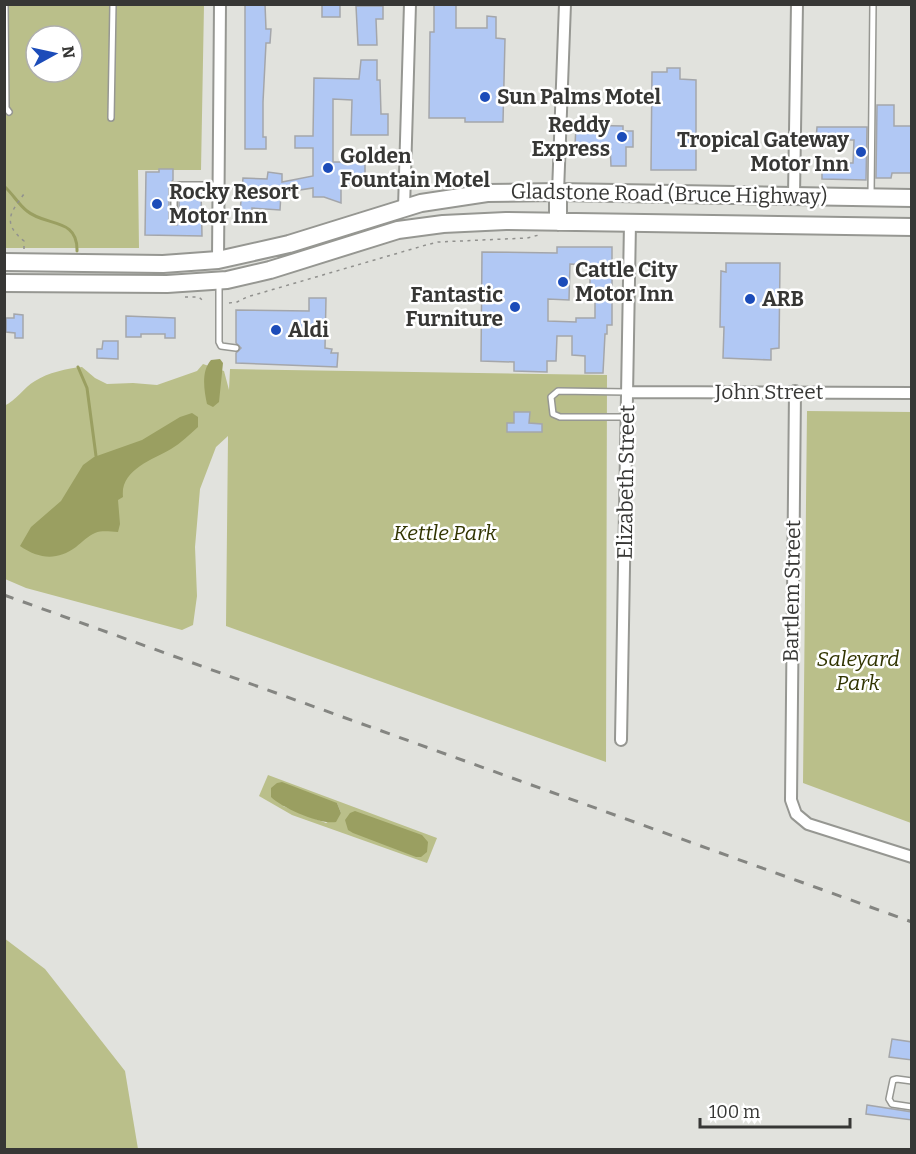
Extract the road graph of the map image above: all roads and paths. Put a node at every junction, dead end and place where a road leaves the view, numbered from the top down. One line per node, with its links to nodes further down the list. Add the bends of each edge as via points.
1 (5, 4): 8 (lane)
2 (113, 4): 9 (lane)
3 (220, 4): 10 (street)
4 (410, 4): 16 (street)
5 (565, 4): 11 (street)
6 (797, 4): 13 (street)
7 (873, 4): 14 (lane)
8 (9, 112)
9 (111, 118)
10 (218, 185): 17 (lane, via 174,185); 22 (street)
11 (558, 192): 13 (highway, Gladstone Road (Bruce Highway)); 16 (highway, Gladstone Road (Bruce Highway), via 468,195); 20 (highway)
12 (24, 194): 21 (path, via 10,214 15,234 24,241)
13 (794, 195): 14 (highway, Gladstone Road (Bruce Highway))
14 (871, 197): 15 (highway, Gladstone Road (Bruce Highway))
15 (912, 198)
16 (404, 208): 22 (highway, Gladstone Road (Bruce Highway), via 289,244)
17 (174, 221)
18 (630, 223): 19 (highway, Gladstone Road (Bruce Highway)); 20 (highway, Gladstone Road (Bruce Highway)); 29 (street, Elizabeth Street)
19 (912, 227)
20 (552, 228): 24 (highway, Gladstone Road (Bruce Highway), via 490,222 408,228 270,270); 26 (path, via 527,238 438,242)
21 (24, 253)
22 (218, 260): 23 (highway, Gladstone Road (Bruce Highway), via 163,264); 24 (highway)
23 (4, 262)
24 (219, 280): 25 (highway, Gladstone Road (Bruce Highway), via 156,284); 27 (lane, via 219,342)
25 (4, 283)
26 (229, 303)
27 (236, 348)
28 (795, 391): 29 (street, John Street); 30 (street, John Street); 33 (street, Bartlem Street, via 790,791 796,814 808,824)
29 (627, 392): 31 (street, Elizabeth Street); 31 (lane, via 561,391 553,394 550,404 553,414 560,417)
30 (912, 393)
31 (627, 417): 32 (street, Elizabeth Street)
32 (621, 740)
33 (912, 857)
34 (912, 1081): 35 (lane, via 893,1080 889,1099 892,1104)
35 (912, 1107)

